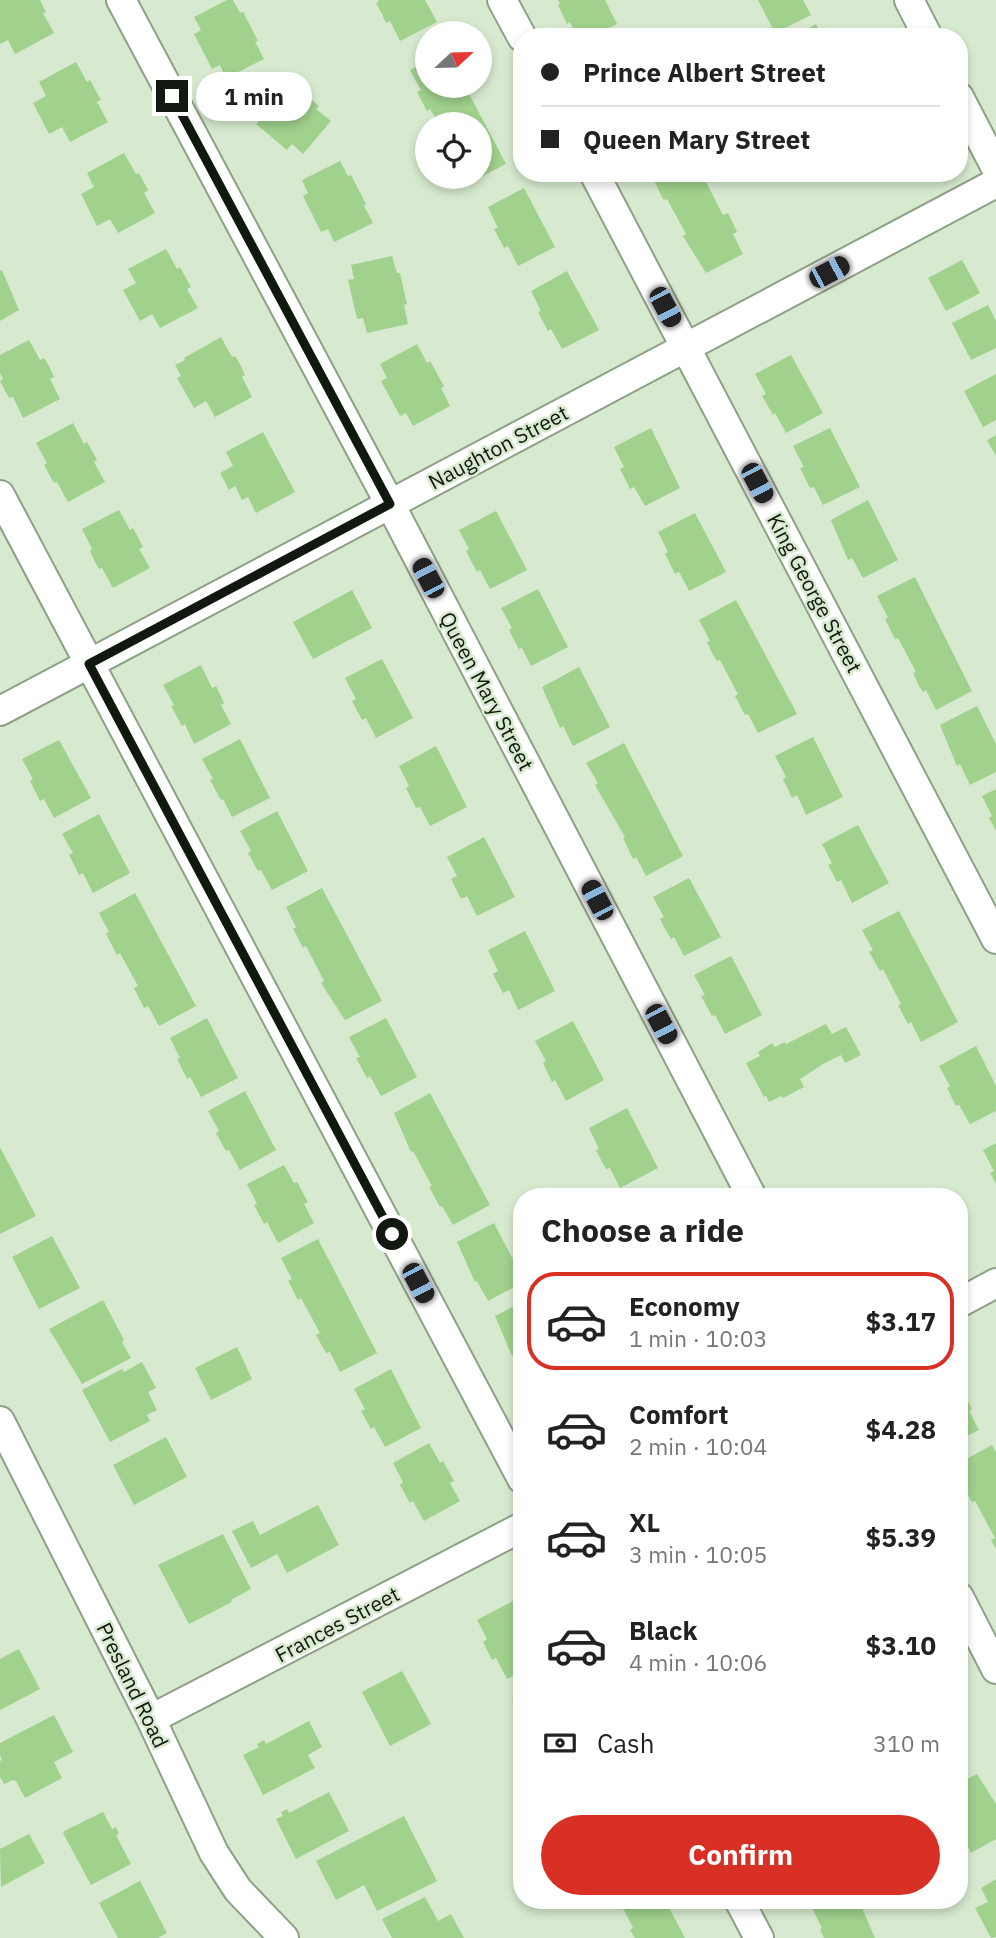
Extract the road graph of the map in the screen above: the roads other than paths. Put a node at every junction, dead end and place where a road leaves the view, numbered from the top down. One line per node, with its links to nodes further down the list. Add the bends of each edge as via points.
1 (121, 0): 12 (street, Queen Mary Street)
2 (502, 0): 4 (street)
3 (909, 0): 5 (street)
4 (517, 28)
5 (923, 28)
6 (968, 114): 7 (street)
7 (996, 168)
8 (599, 182): 10 (street, King George Street)
9 (996, 183): 10 (street, Naughton Street)
10 (687, 348): 12 (street, Naughton Street); 15 (street, King George Street)
11 (0, 495): 13 (street)
12 (390, 504): 13 (street, Naughton Street); 16 (street, Queen Mary Street)
13 (89, 664): 14 (street, Naughton Street); 20 (street)
14 (0, 711)
15 (996, 940)
16 (747, 1188)
17 (996, 1283): 18 (street)
18 (968, 1298)
19 (0, 1421): 24 (street, Presland Road)
20 (513, 1462)
21 (513, 1532): 24 (street, Frances Street)
22 (968, 1614): 23 (street)
23 (996, 1668)
24 (151, 1719): 26 (street, Presland Road, via 214,1853 238,1890)
25 (744, 1909): 27 (street)
26 (284, 1938)
27 (759, 1938)

